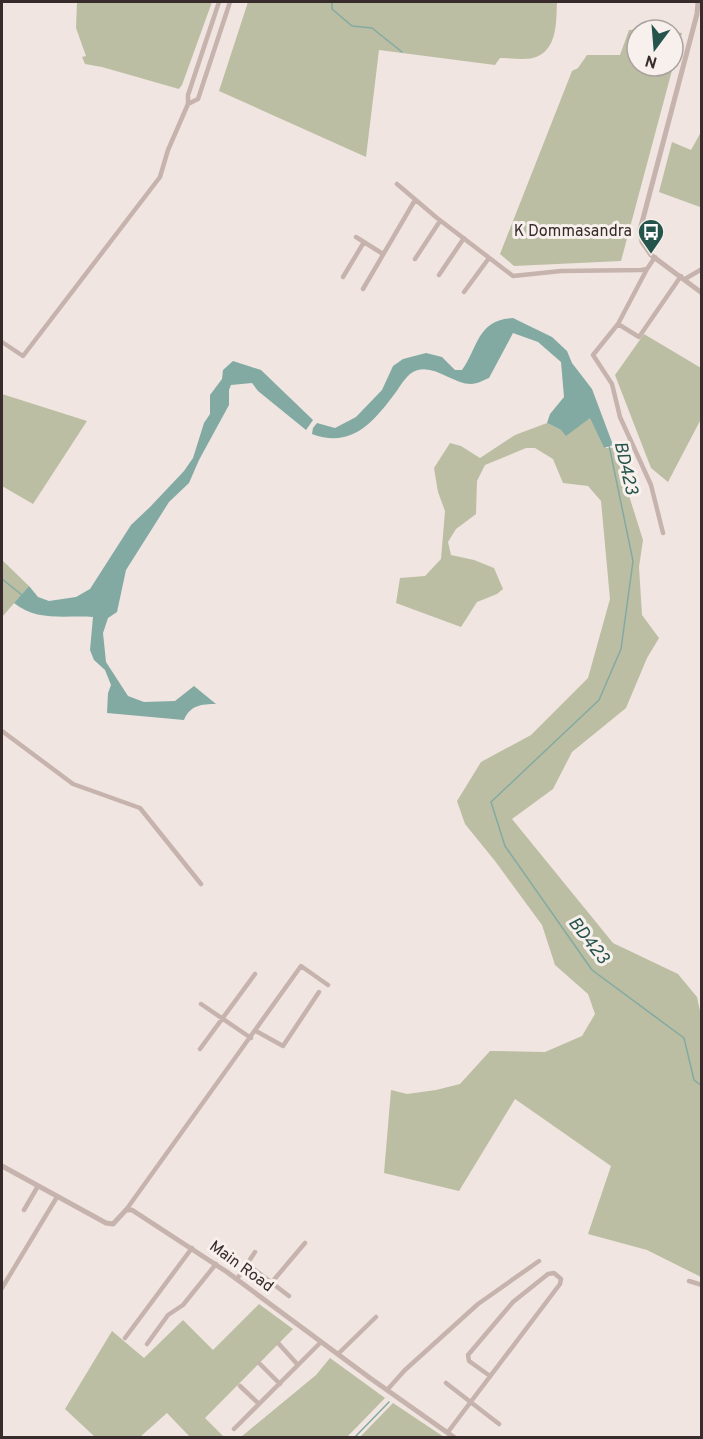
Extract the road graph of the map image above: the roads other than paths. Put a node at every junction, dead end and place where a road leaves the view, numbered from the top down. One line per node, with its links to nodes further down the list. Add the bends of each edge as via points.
1 (219, 2): 5 (street)
2 (230, 2): 5 (street, via 198,99)
3 (698, 2): 4 (street)
4 (699, 15): 13 (street, via 640,230 642,242)
5 (188, 104): 25 (street, via 160,177 25,354 21,357)
6 (397, 184): 7 (street)
7 (415, 200): 8 (street); 12 (street)
8 (440, 221): 10 (street); 15 (street)
9 (356, 237): 11 (street)
10 (464, 238): 14 (street); 18 (street)
11 (364, 242): 12 (street); 19 (street)
12 (383, 254): 21 (street)
13 (655, 257): 16 (street); 20 (street)
14 (489, 258): 16 (street, via 513,276); 22 (street)
15 (415, 259)
16 (647, 269): 24 (street)
17 (702, 269): 20 (street)
18 (439, 275)
19 (343, 277)
20 (683, 278): 23 (street); 24 (street, via 639,337)
21 (363, 289)
22 (464, 292)
23 (702, 293)
24 (618, 324): 26 (street, via 593,355 612,384 620,417 651,485)
25 (2, 342)
26 (663, 533)
27 (2, 731): 28 (street, via 73,784 140,808)
28 (201, 884)
29 (255, 974): 33 (street)
30 (328, 985): 34 (street, via 301,966)
31 (319, 992): 34 (street, via 283,1046)
32 (201, 1005): 33 (street)
33 (222, 1019): 35 (street); 36 (street)
34 (256, 1031): 35 (street)
35 (251, 1038): 41 (street)
36 (200, 1049)
37 (2, 1166): 38 (street)
38 (38, 1186): 39 (street); 40 (street)
39 (57, 1197): 41 (street, via 110,1224 118,1221); 52 (street)
40 (24, 1210)
41 (126, 1210): 43 (street, Main Road)
42 (305, 1243): 50 (street)
43 (192, 1248): 46 (street, Main Road); 55 (street)
44 (255, 1252): 47 (street)
45 (539, 1261): 66 (street, via 478,1304)
46 (216, 1264): 48 (street, Main Road); 57 (street, via 183,1305 168,1315)
47 (247, 1264): 48 (street); 50 (street)
48 (237, 1279): 56 (street, Main Road)
49 (689, 1281): 51 (street)
50 (272, 1282): 53 (street)
51 (702, 1285)
52 (2, 1288)
53 (289, 1296)
54 (376, 1317): 59 (street)
55 (125, 1338)
56 (321, 1342): 59 (street, Main Road); 61 (street)
57 (147, 1344)
58 (279, 1344): 61 (street)
59 (338, 1354): 66 (street, Main Road)
60 (259, 1363): 64 (street)
61 (298, 1365): 64 (street)
62 (490, 1376): 62 (street, via 468,1355 513,1302 554,1273 561,1279 560,1284); 67 (street)
63 (446, 1383): 67 (street)
64 (279, 1384): 68 (street)
65 (240, 1386): 68 (street)
66 (387, 1390): 71 (street, Main Road)
67 (471, 1402): 69 (street); 71 (street)
68 (259, 1404): 70 (street)
69 (499, 1424)
70 (234, 1429)
71 (448, 1432): 72 (street, Main Road)
72 (455, 1437)

